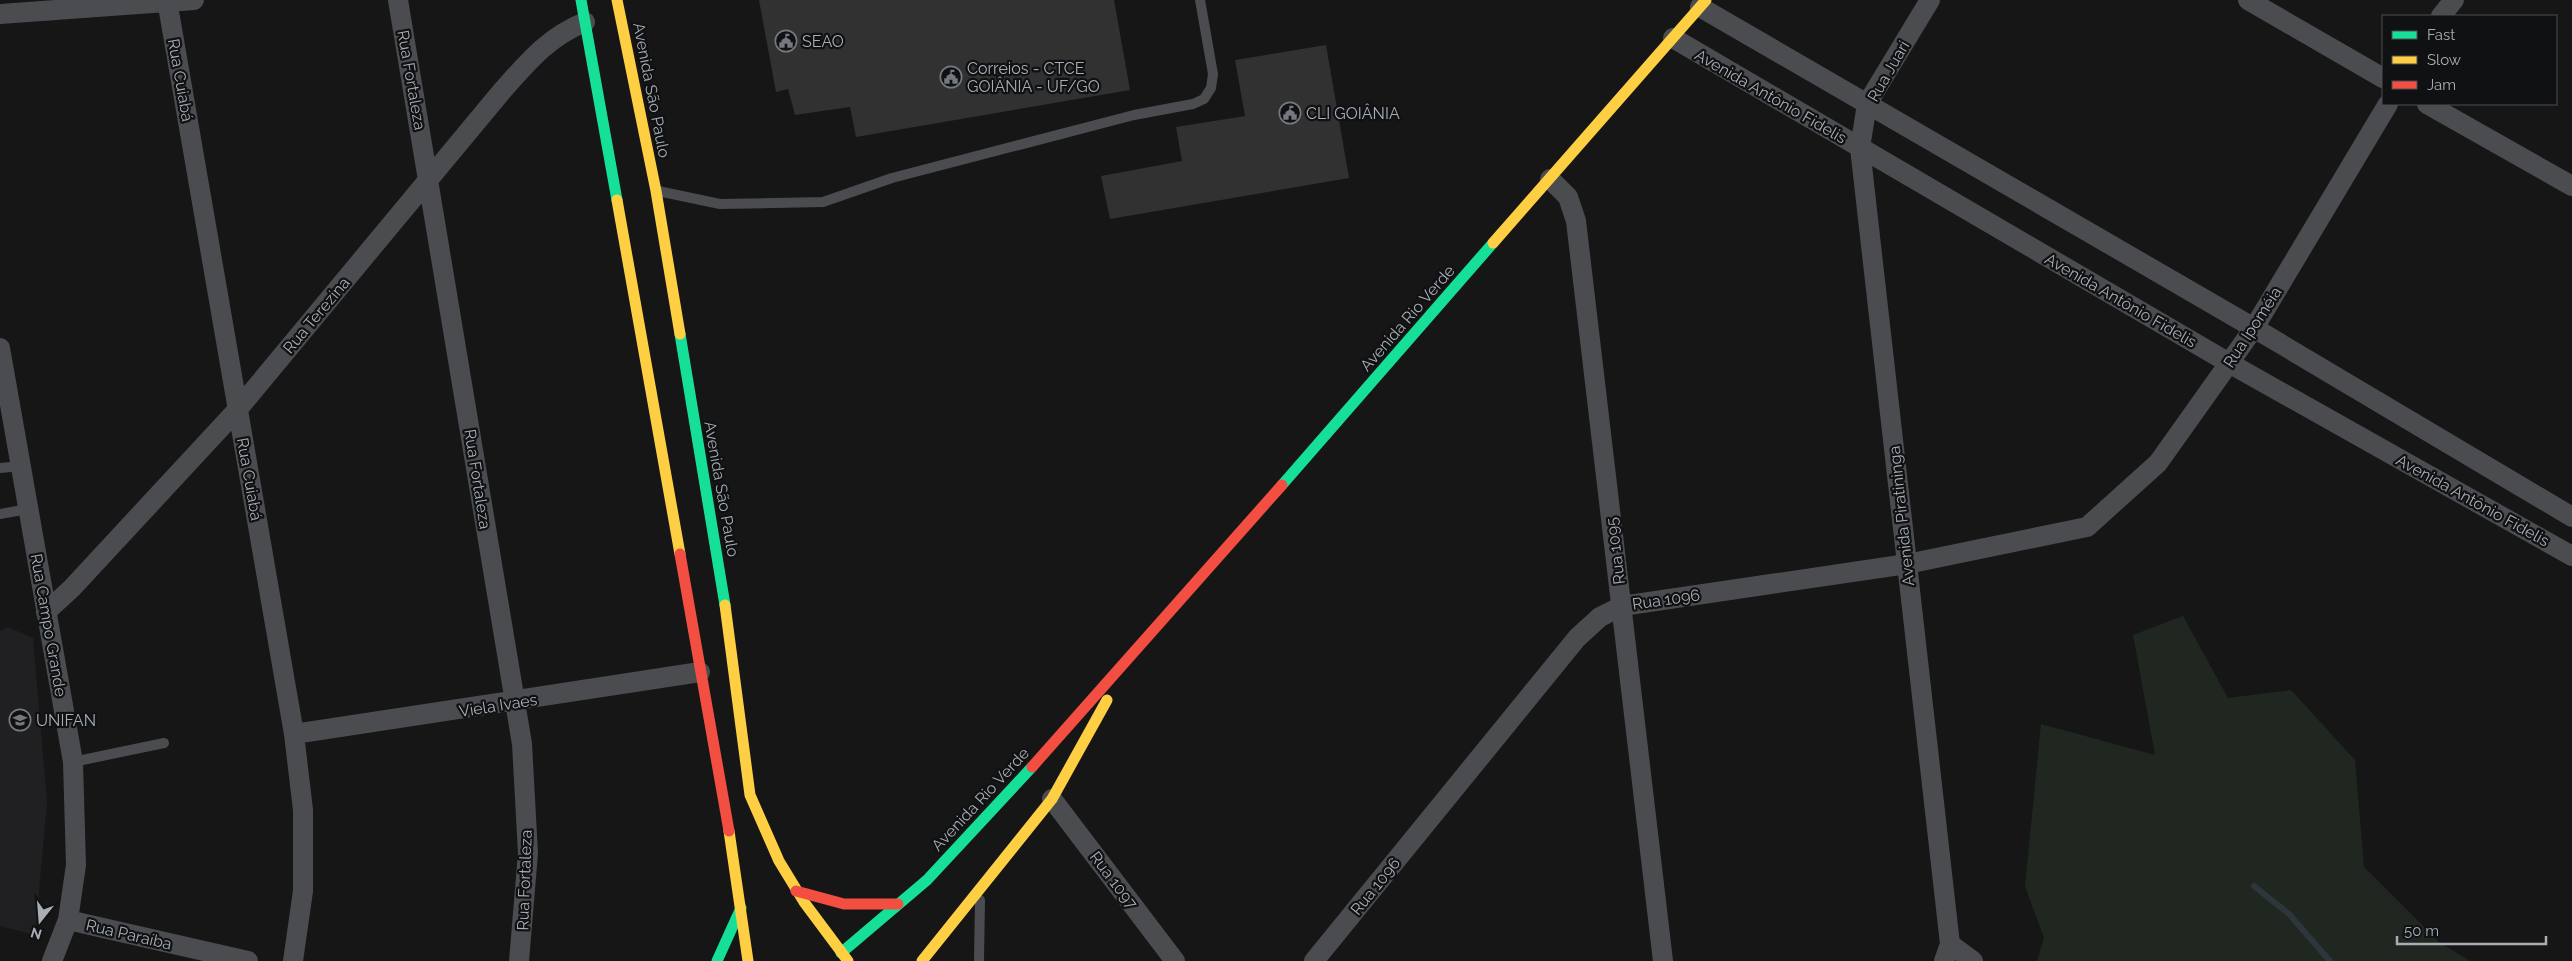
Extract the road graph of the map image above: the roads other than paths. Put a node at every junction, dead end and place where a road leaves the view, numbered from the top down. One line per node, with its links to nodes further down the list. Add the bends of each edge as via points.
1 (194, 0): 9 (street)
2 (398, 0): 23 (street, Rua Fortaleza)
3 (581, 0): 14 (main road)
4 (617, 0): 16 (main road, Avenida São Paulo)
5 (1200, 0): 25 (lane, via 1213,74 1211,88 1204,99 1193,104 1134,115 892,178 823,202 720,204)
6 (1930, 0): 18 (street, Rua Juari)
7 (2248, 0): 17 (street)
8 (2454, 0): 12 (street)
9 (167, 1): 11 (street); 29 (street, Rua Cuiabá)
10 (1703, 3): 15 (main road, Avenida Rio Verde); 18 (street, Avenida Antônio Fidelis)
11 (0, 14)
12 (2442, 15)
13 (609, 18): 16 (main road)
14 (585, 22): 23 (street, Rua Terezina, via 556,36 536,54); 41 (main road)
15 (1673, 38): 21 (street, Avenida Antônio Fidelis); 22 (main road, Avenida Rio Verde)
16 (630, 68): 25 (main road, Avenida São Paulo)
17 (2382, 77)
18 (1867, 104): 21 (street, Rua Juari); 26 (street, Avenida Antônio Fidelis)
19 (2387, 105): 26 (street, Rua Ipoméia)
20 (2429, 105): 24 (street)
21 (1860, 148): 28 (street, Avenida Antônio Fidelis); 37 (street, Avenida Piratininga)
22 (1550, 179): 38 (street, Rua 1095, via 1568,197 1576,221); 40 (main road, Avenida Rio Verde)
23 (429, 180): 29 (street, Rua Terezina); 42 (street, Rua Fortaleza)
24 (2572, 186)
25 (656, 191): 48 (main road, Avenida São Paulo, via 727,619 750,795 759,822)
26 (2254, 328): 28 (street, Rua Ipoméia); 34 (street, Avenida Antônio Fidelis)
27 (0, 348): 30 (street, Rua Campo Grande)
28 (2229, 363): 35 (street, Rua Ipoméia, via 2158,463); 36 (street, Avenida Antônio Fidelis)
29 (238, 409): 39 (street, Rua Terezina); 43 (street, Rua Cuiabá)
30 (20, 466): 31 (lane); 32 (street, Rua Campo Grande)
31 (0, 468)
32 (28, 509): 33 (lane); 39 (street, Rua Campo Grande)
33 (0, 514)
34 (2572, 518)
35 (2087, 527): 37 (street, Rua 1096)
36 (2572, 556)
37 (1907, 564): 38 (street, Rua 1096); 52 (street, Avenida Piratininga)
38 (1622, 606): 63 (street, Rua 1096, via 1600,617 1577,638); 64 (street, Rua 1095)
39 (46, 612): 45 (street, Rua Campo Grande)
40 (1131, 658): 46 (main road, Avenida Rio Verde); 49 (main road, Avenida Rio Verde, via 927,880)
41 (700, 672): 42 (street, Viela Ivaes); 50 (main road)
42 (515, 702): 43 (street, Viela Ivaes); 57 (street, Rua Fortaleza, via 522,744 528,853)
43 (294, 734): 56 (street, Rua Cuiabá, via 303,810 303,891)
44 (164, 743): 45 (lane)
45 (73, 762): 51 (street, Rua Campo Grande, via 76,865)
46 (1052, 799): 47 (main road, Avenida Rio Verde); 62 (street, Rua 1097)
47 (980, 890): 60 (main road, Avenida Rio Verde); 61 (lane)
48 (796, 891): 49 (main road, via 844,904); 53 (main road, Avenida São Paulo)
49 (898, 904): 53 (main road, Avenida Rio Verde)
50 (741, 908): 58 (main road); 59 (main road)
51 (68, 920): 54 (street, Rua Campo Grande); 55 (street, Rua Paraíba)
52 (1947, 952): 65 (street)
53 (841, 958)
54 (52, 961)
55 (248, 961)
56 (293, 961)
57 (519, 961)
58 (717, 961)
59 (748, 961)
60 (922, 961)
61 (979, 961)
62 (1176, 961)
63 (1314, 961)
64 (1663, 961)
65 (1973, 961)

